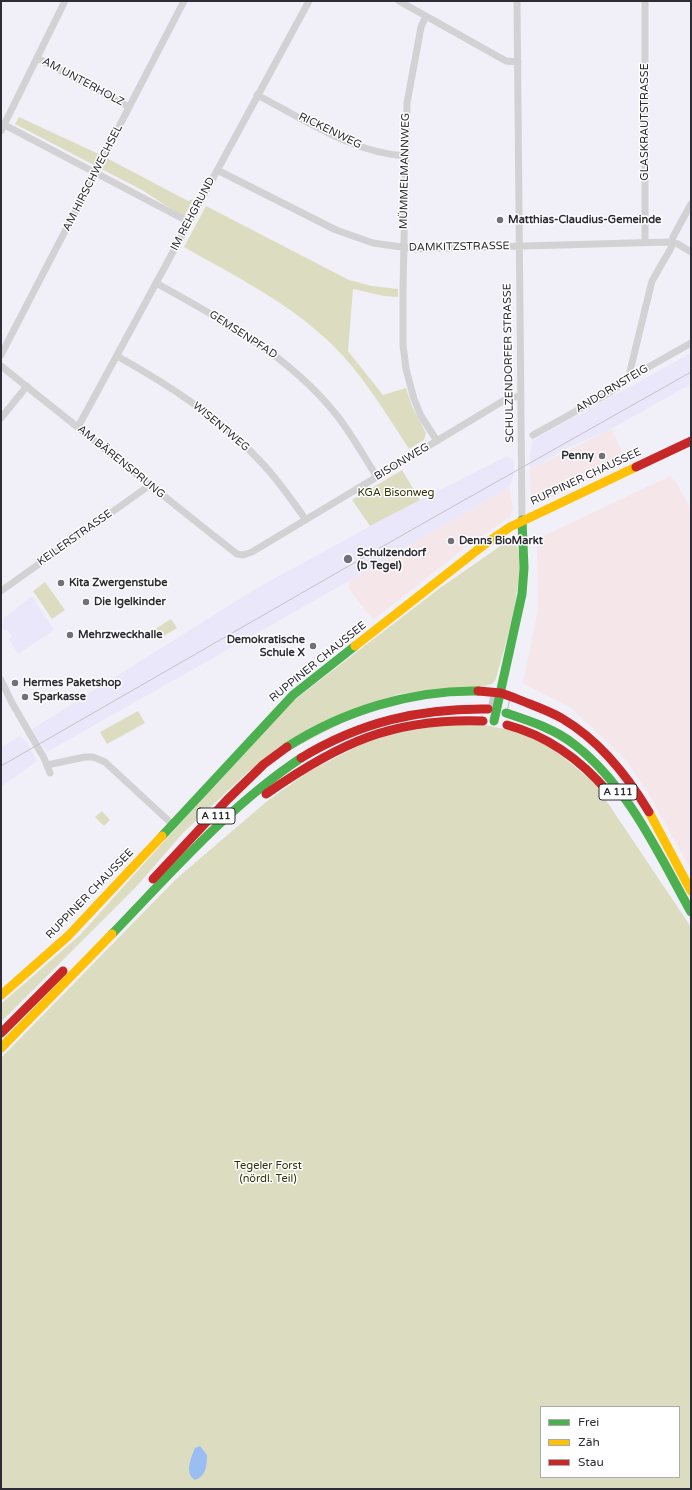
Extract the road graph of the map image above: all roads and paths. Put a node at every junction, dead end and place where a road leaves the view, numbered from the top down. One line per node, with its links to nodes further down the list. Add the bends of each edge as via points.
1 (65, 1): 8 (street)
2 (184, 1): 11 (street, AM HIRSCHWECHSEL)
3 (309, 1): 10 (street, IM REHGRUND)
4 (399, 1): 7 (street)
5 (518, 1): 9 (street, SCHULZENDORFER STRASSE)
6 (645, 1): 18 (street, GLASKRAUTSTRASSE)
7 (426, 16): 9 (street, via 506,61); 13 (street, MÜMMELMANNWEG, via 421,27 407,103)
8 (37, 58): 11 (street, AM UNTERHOLZ); 12 (street)
9 (518, 62): 20 (street, SCHULZENDORFER STRASSE)
10 (258, 95): 13 (street, RICKENWEG, via 356,145 383,153); 14 (street, IM REHGRUND)
11 (129, 107): 15 (street, AM HIRSCHWECHSEL)
12 (2, 126): 15 (street)
13 (406, 156): 21 (street, MÜMMELMANNWEG)
14 (217, 170): 17 (street, IM REHGRUND); 21 (street, DAMKITZSTRASSE, via 336,230 373,243)
15 (96, 172): 17 (street); 25 (street, AM HIRSCHWECHSEL)
16 (691, 204): 19 (street)
17 (189, 222): 23 (street, IM REHGRUND)
18 (645, 242): 19 (street, DAMKITZSTRASSE); 20 (street, DAMKITZSTRASSE)
19 (672, 243): 22 (street, DAMKITZSTRASSE); 28 (street, via 652,281 630,371)
20 (520, 246): 21 (street, DAMKITZSTRASSE); 30 (street, SCHULZENDORFER STRASSE)
21 (403, 248): 34 (street, MÜMMELMANNWEG, via 403,345 406,369 412,392)
22 (691, 252)
23 (156, 283): 26 (street, IM REHGRUND); 36 (street, GEMSENPFAD, via 241,332 286,363 336,413)
24 (691, 343): 28 (street, ANDORNSTEIG)
25 (1, 355)
26 (117, 356): 32 (street, IM REHGRUND); 38 (street, WISENTWEG, via 191,402 230,432 261,462)
27 (1, 366): 29 (street, AM BÄRENSPRUNG)
28 (632, 376): 33 (street, ANDORNSTEIG, via 609,393)
29 (26, 386): 31 (street); 32 (street, AM BÄRENSPRUNG)
30 (521, 396): 34 (street, BISONWEG, via 508,398); 39 (street, SCHULZENDORFER STRASSE)
31 (1, 418)
32 (78, 427): 37 (street, AM BÄRENSPRUNG)
33 (533, 435)
34 (436, 441): 36 (street, BISONWEG)
35 (691, 441): 39 (main road, RUPPINER CHAUSSEE)
36 (377, 476): 38 (street, BISONWEG)
37 (150, 485): 40 (street, AM BÄRENSPRUNG, via 236,554); 41 (street, KEILERSTRASSE)
38 (306, 520): 40 (street, BISONWEG)
39 (522, 520): 43 (main road, SCHULZENDORFER STRASSE, via 522,594); 48 (main road, RUPPINER CHAUSSEE, via 485,544 293,695)
40 (243, 555)
41 (1, 591)
42 (1, 680): 45 (street)
43 (500, 696): 44 (main road, SCHULZENDORFER STRASSE); 51 (main road, via 478,691 434,692 394,700 350,715 295,742 268,760 214,811); 52 (main road, via 514,698 565,721 590,738 608,755 642,799)
44 (495, 719): 47 (main road, via 544,738 575,758 608,791); 50 (main road, via 451,719 409,724 382,731 344,746 283,781)
45 (47, 765): 46 (street); 48 (street, via 93,756 106,762)
46 (50, 773)
47 (616, 803)
48 (172, 824): 56 (main road, RUPPINER CHAUSSEE, via 68,936)
49 (647, 852): 55 (main road)
50 (190, 853): 51 (main road, A 111, via 251,794 276,775 325,745 370,725 414,712 489,706 458,700 406,706 356,722 318,740 288,757 237,796); 58 (main road, A 111)
51 (153, 879): 57 (main road, A 111)
52 (691, 891)
53 (691, 897): 54 (main road, A 111, via 640,810 603,762 577,739 554,724 507,710 575,745 597,765 633,814)
54 (691, 912)
55 (691, 917)
56 (1, 995)
57 (1, 1032)
58 (1, 1048)

